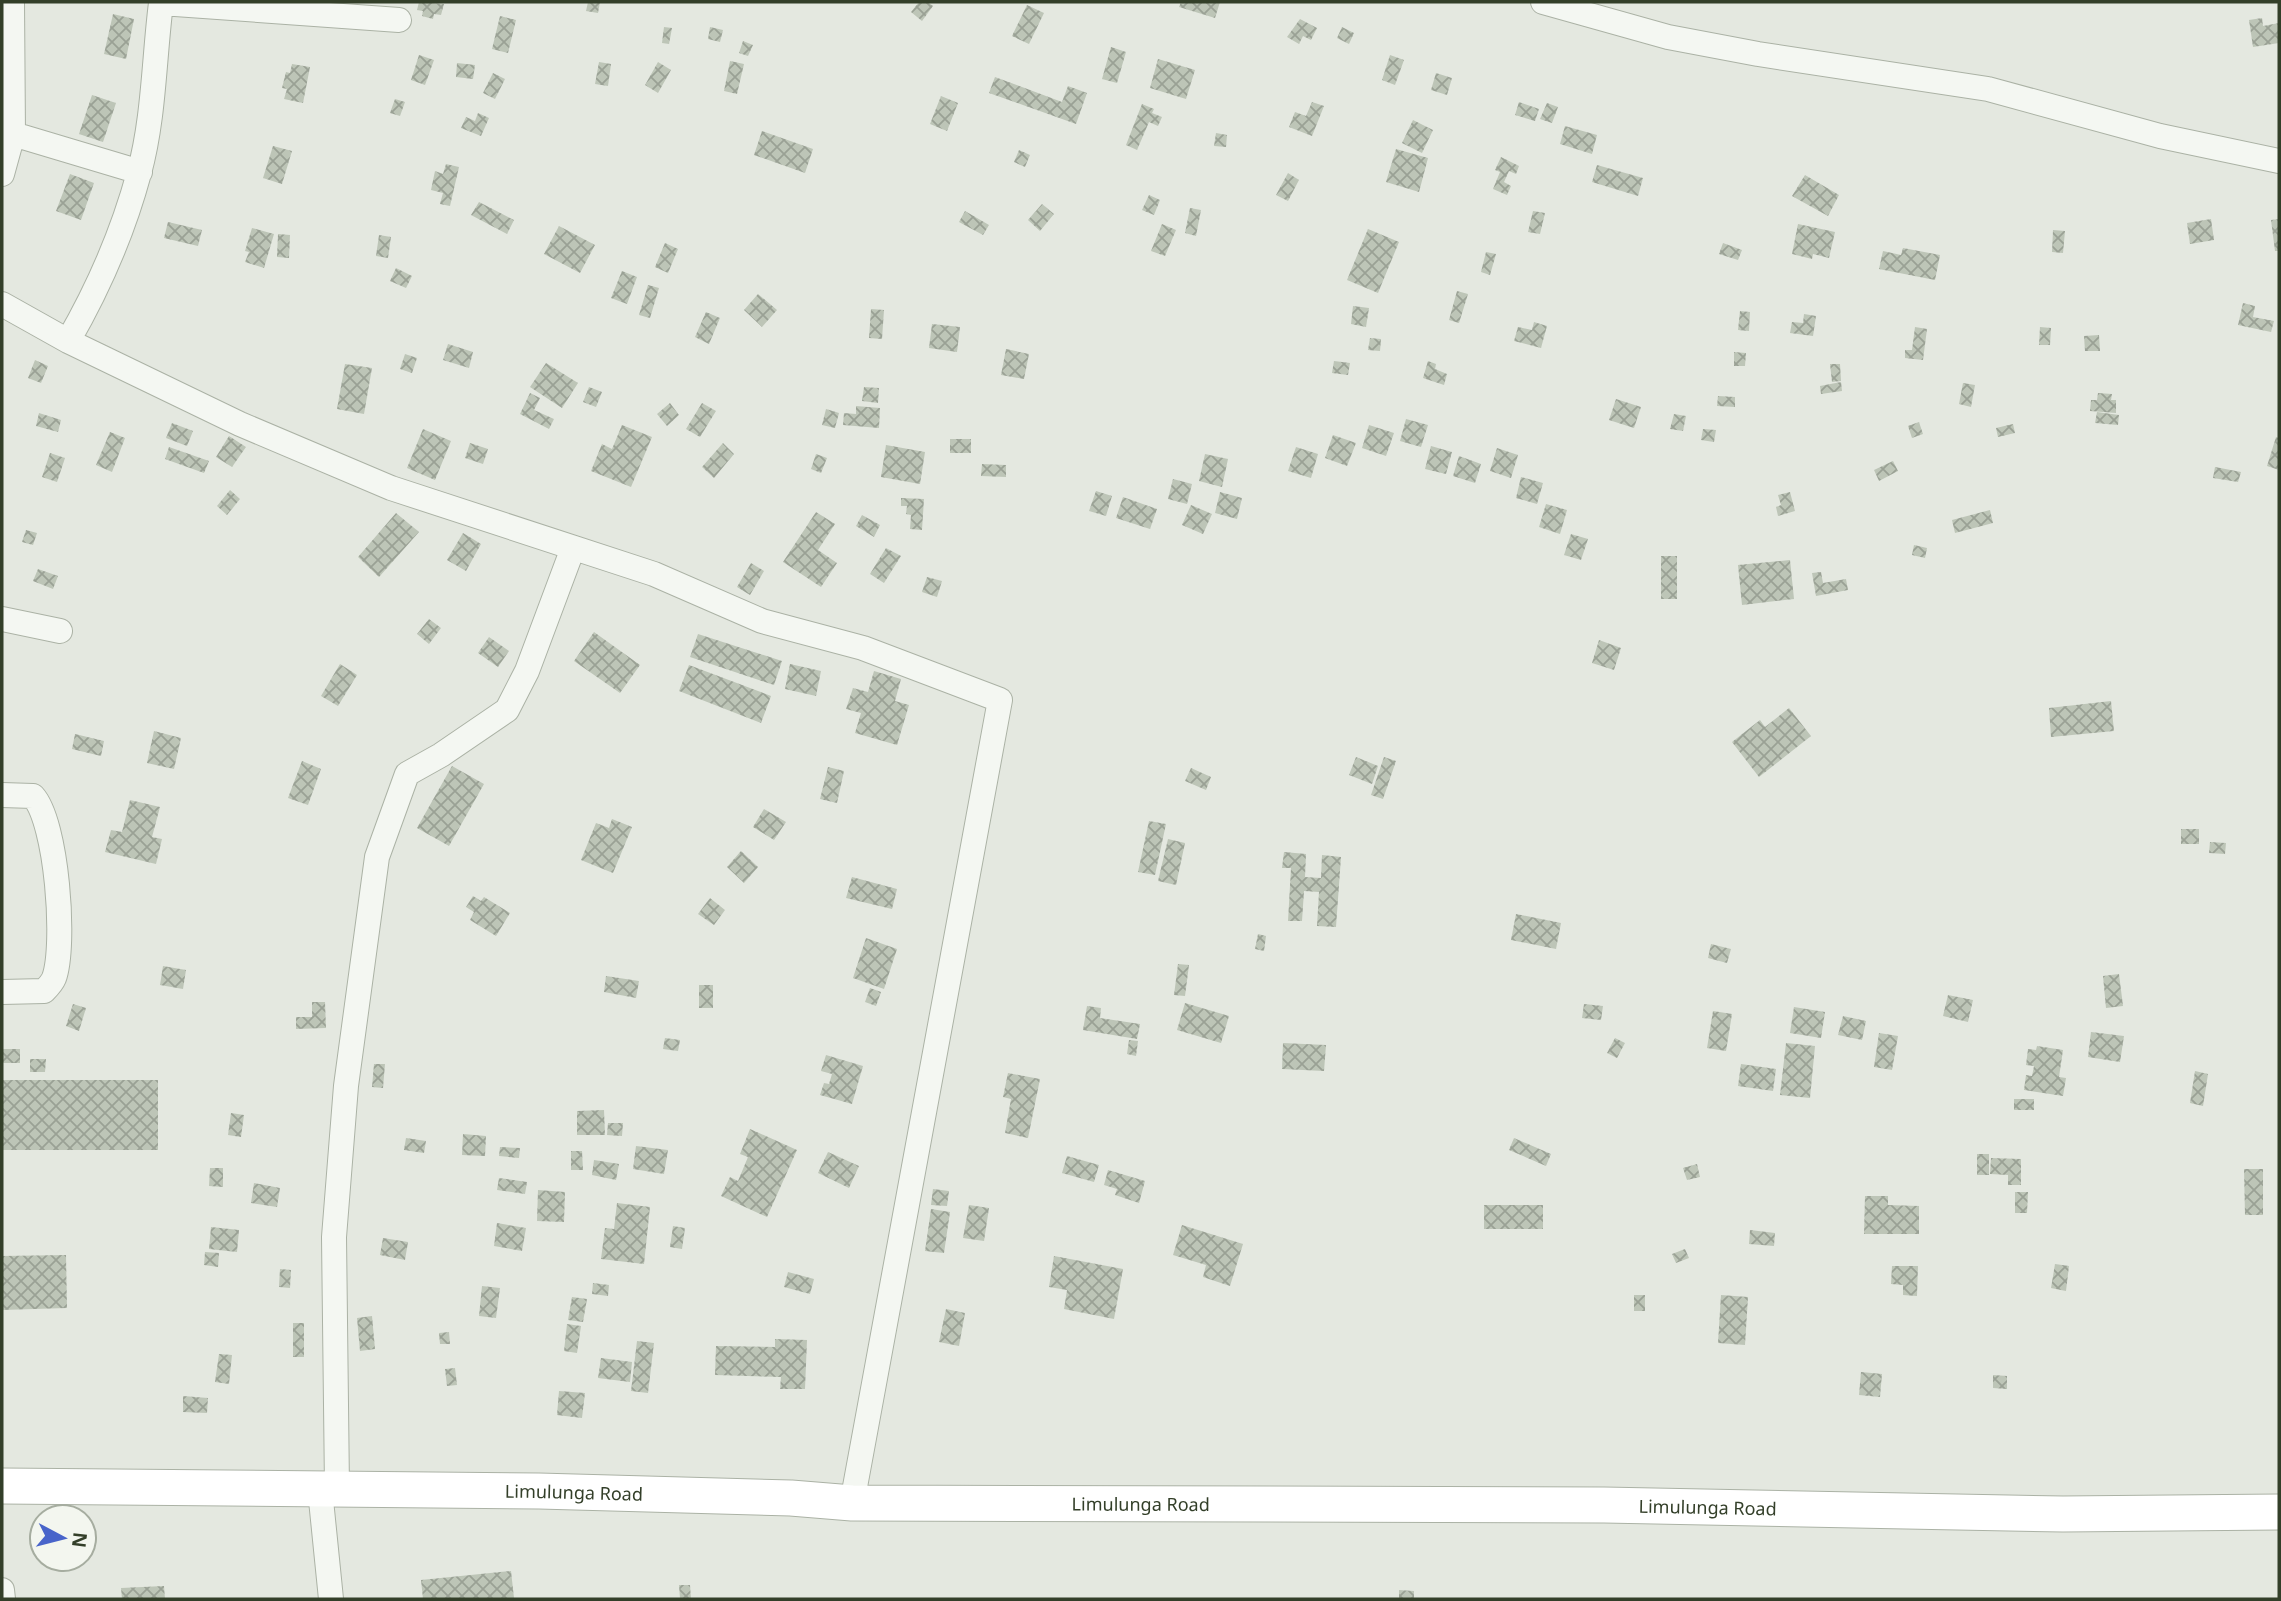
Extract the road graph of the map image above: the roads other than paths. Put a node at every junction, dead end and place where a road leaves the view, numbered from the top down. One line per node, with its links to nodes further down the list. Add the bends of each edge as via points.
1 (12, 2): 5 (street)
2 (153, 2): 4 (street); 7 (street)
3 (1543, 2): 6 (street, via 1681,39 1988,89)
4 (400, 20)
5 (13, 134): 7 (street); 8 (street)
6 (2279, 161)
7 (140, 173): 10 (street, via 94,294)
8 (2, 174)
9 (2, 304): 10 (street)
10 (68, 341): 11 (street, via 240,424 391,488)
11 (573, 548): 17 (street, via 527,671 507,710 407,774 377,857 346,1086 334,1237); 18 (street, via 653,574 762,621 863,648 1000,700)
12 (2, 619): 13 (street)
13 (60, 631)
14 (2, 794): 15 (street, via 33,796 39,803 51,843 58,898 53,981 44,991)
15 (2, 992)
16 (2, 1486): 17 (main road, Limulunga Road)
17 (328, 1489): 18 (main road, Limulunga Road); 22 (street)
18 (852, 1503): 19 (main road, Limulunga Road)
19 (2279, 1513)
20 (2, 1590): 21 (street)
21 (3, 1599)
22 (331, 1599)

